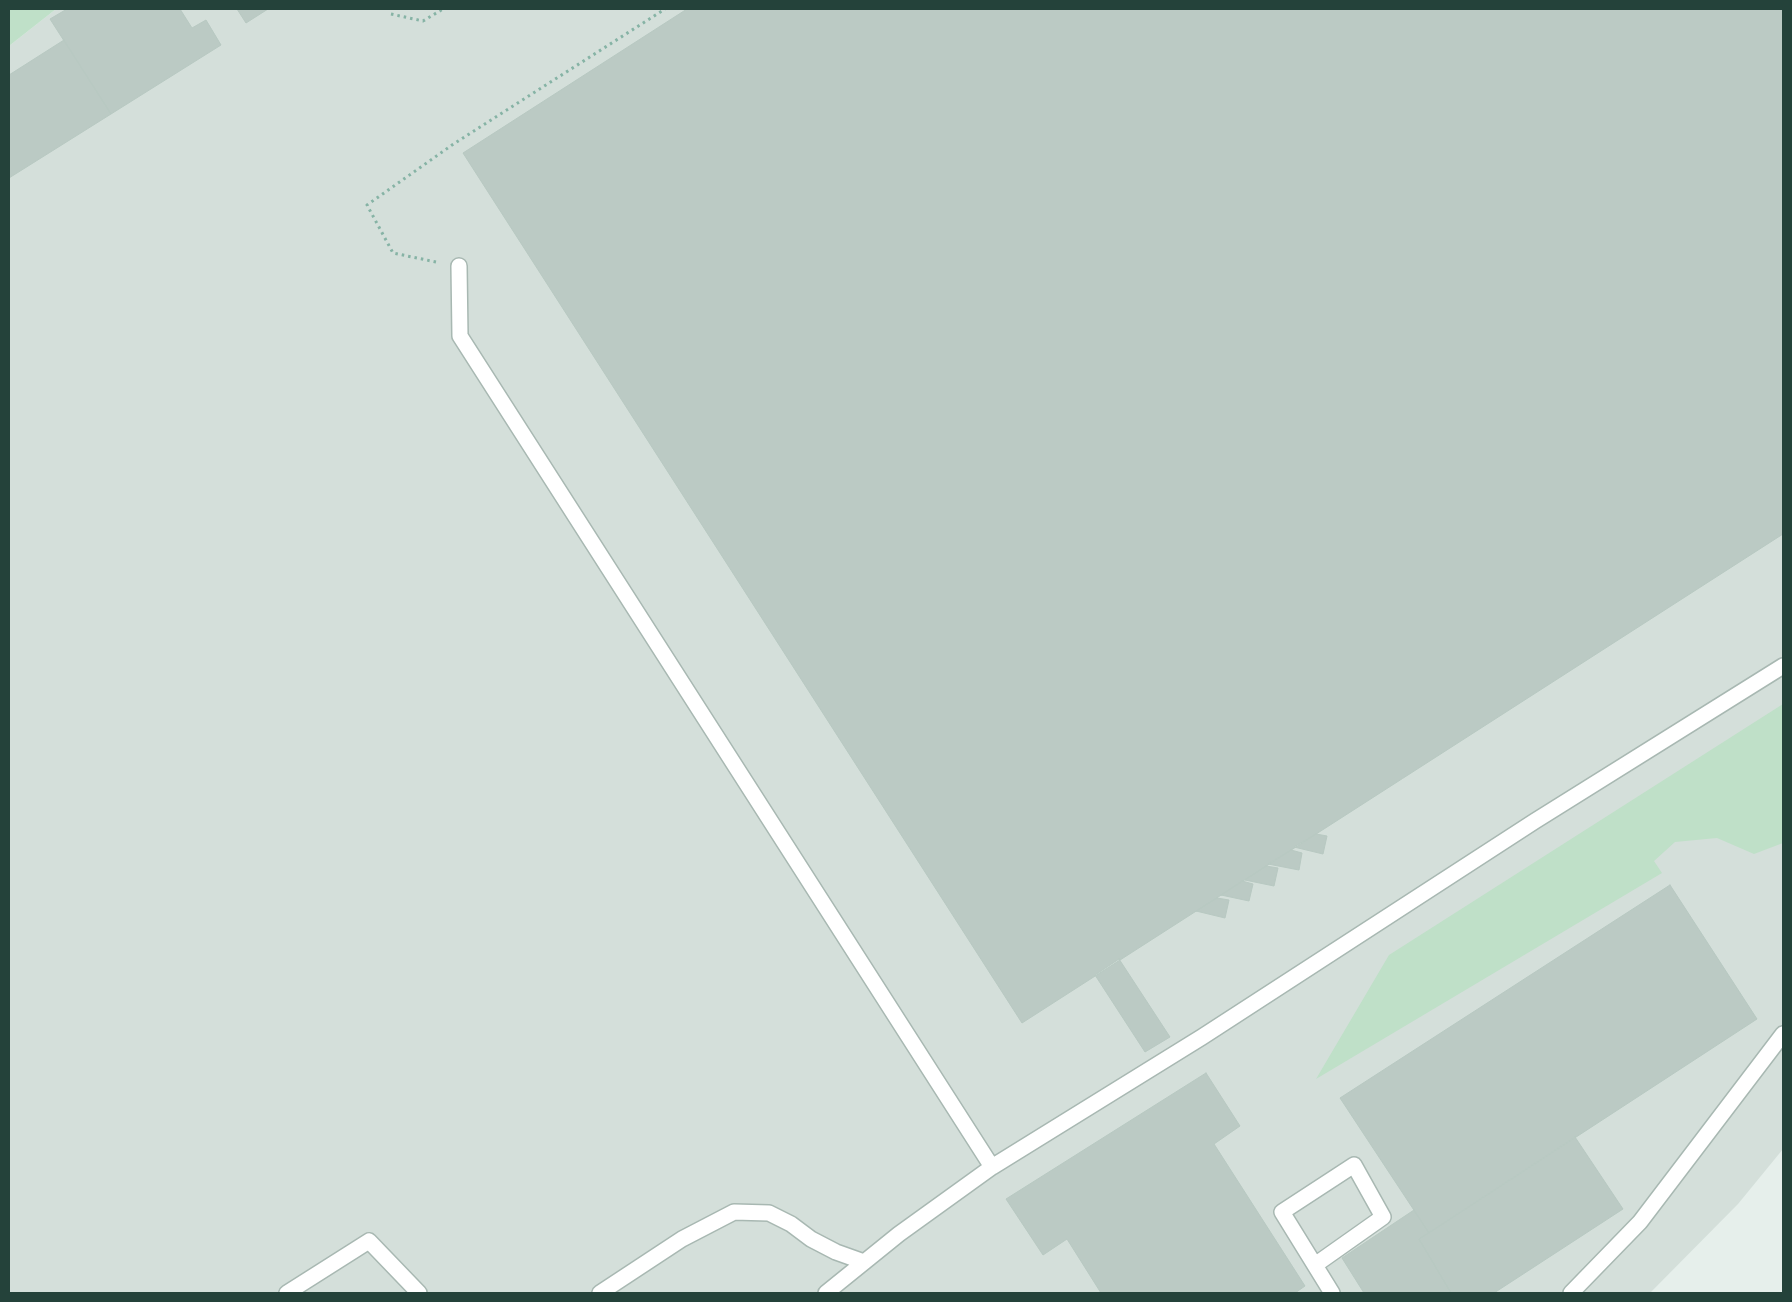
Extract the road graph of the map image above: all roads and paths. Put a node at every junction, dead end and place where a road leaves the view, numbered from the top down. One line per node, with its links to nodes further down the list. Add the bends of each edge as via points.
1 (443, 9): 3 (path, via 423,21)
2 (665, 9): 4 (path, via 452,145 367,205 393,253)
3 (391, 14)
4 (458, 266): 7 (lane, via 460,336)
5 (1783, 666): 7 (lane, via 1534,821 1202,1037)
6 (1782, 1032): 15 (lane, via 1640,1222)
7 (992, 1167): 8 (lane)
8 (864, 1262): 12 (lane, via 836,1252 769,1213 734,1212 682,1239); 13 (lane)
9 (1315, 1265): 9 (lane, via 1383,1217 1354,1165 1282,1212); 14 (lane)
10 (287, 1293): 11 (lane, via 369,1241)
11 (419, 1293)
12 (600, 1293)
13 (826, 1293)
14 (1332, 1293)
15 (1571, 1293)

